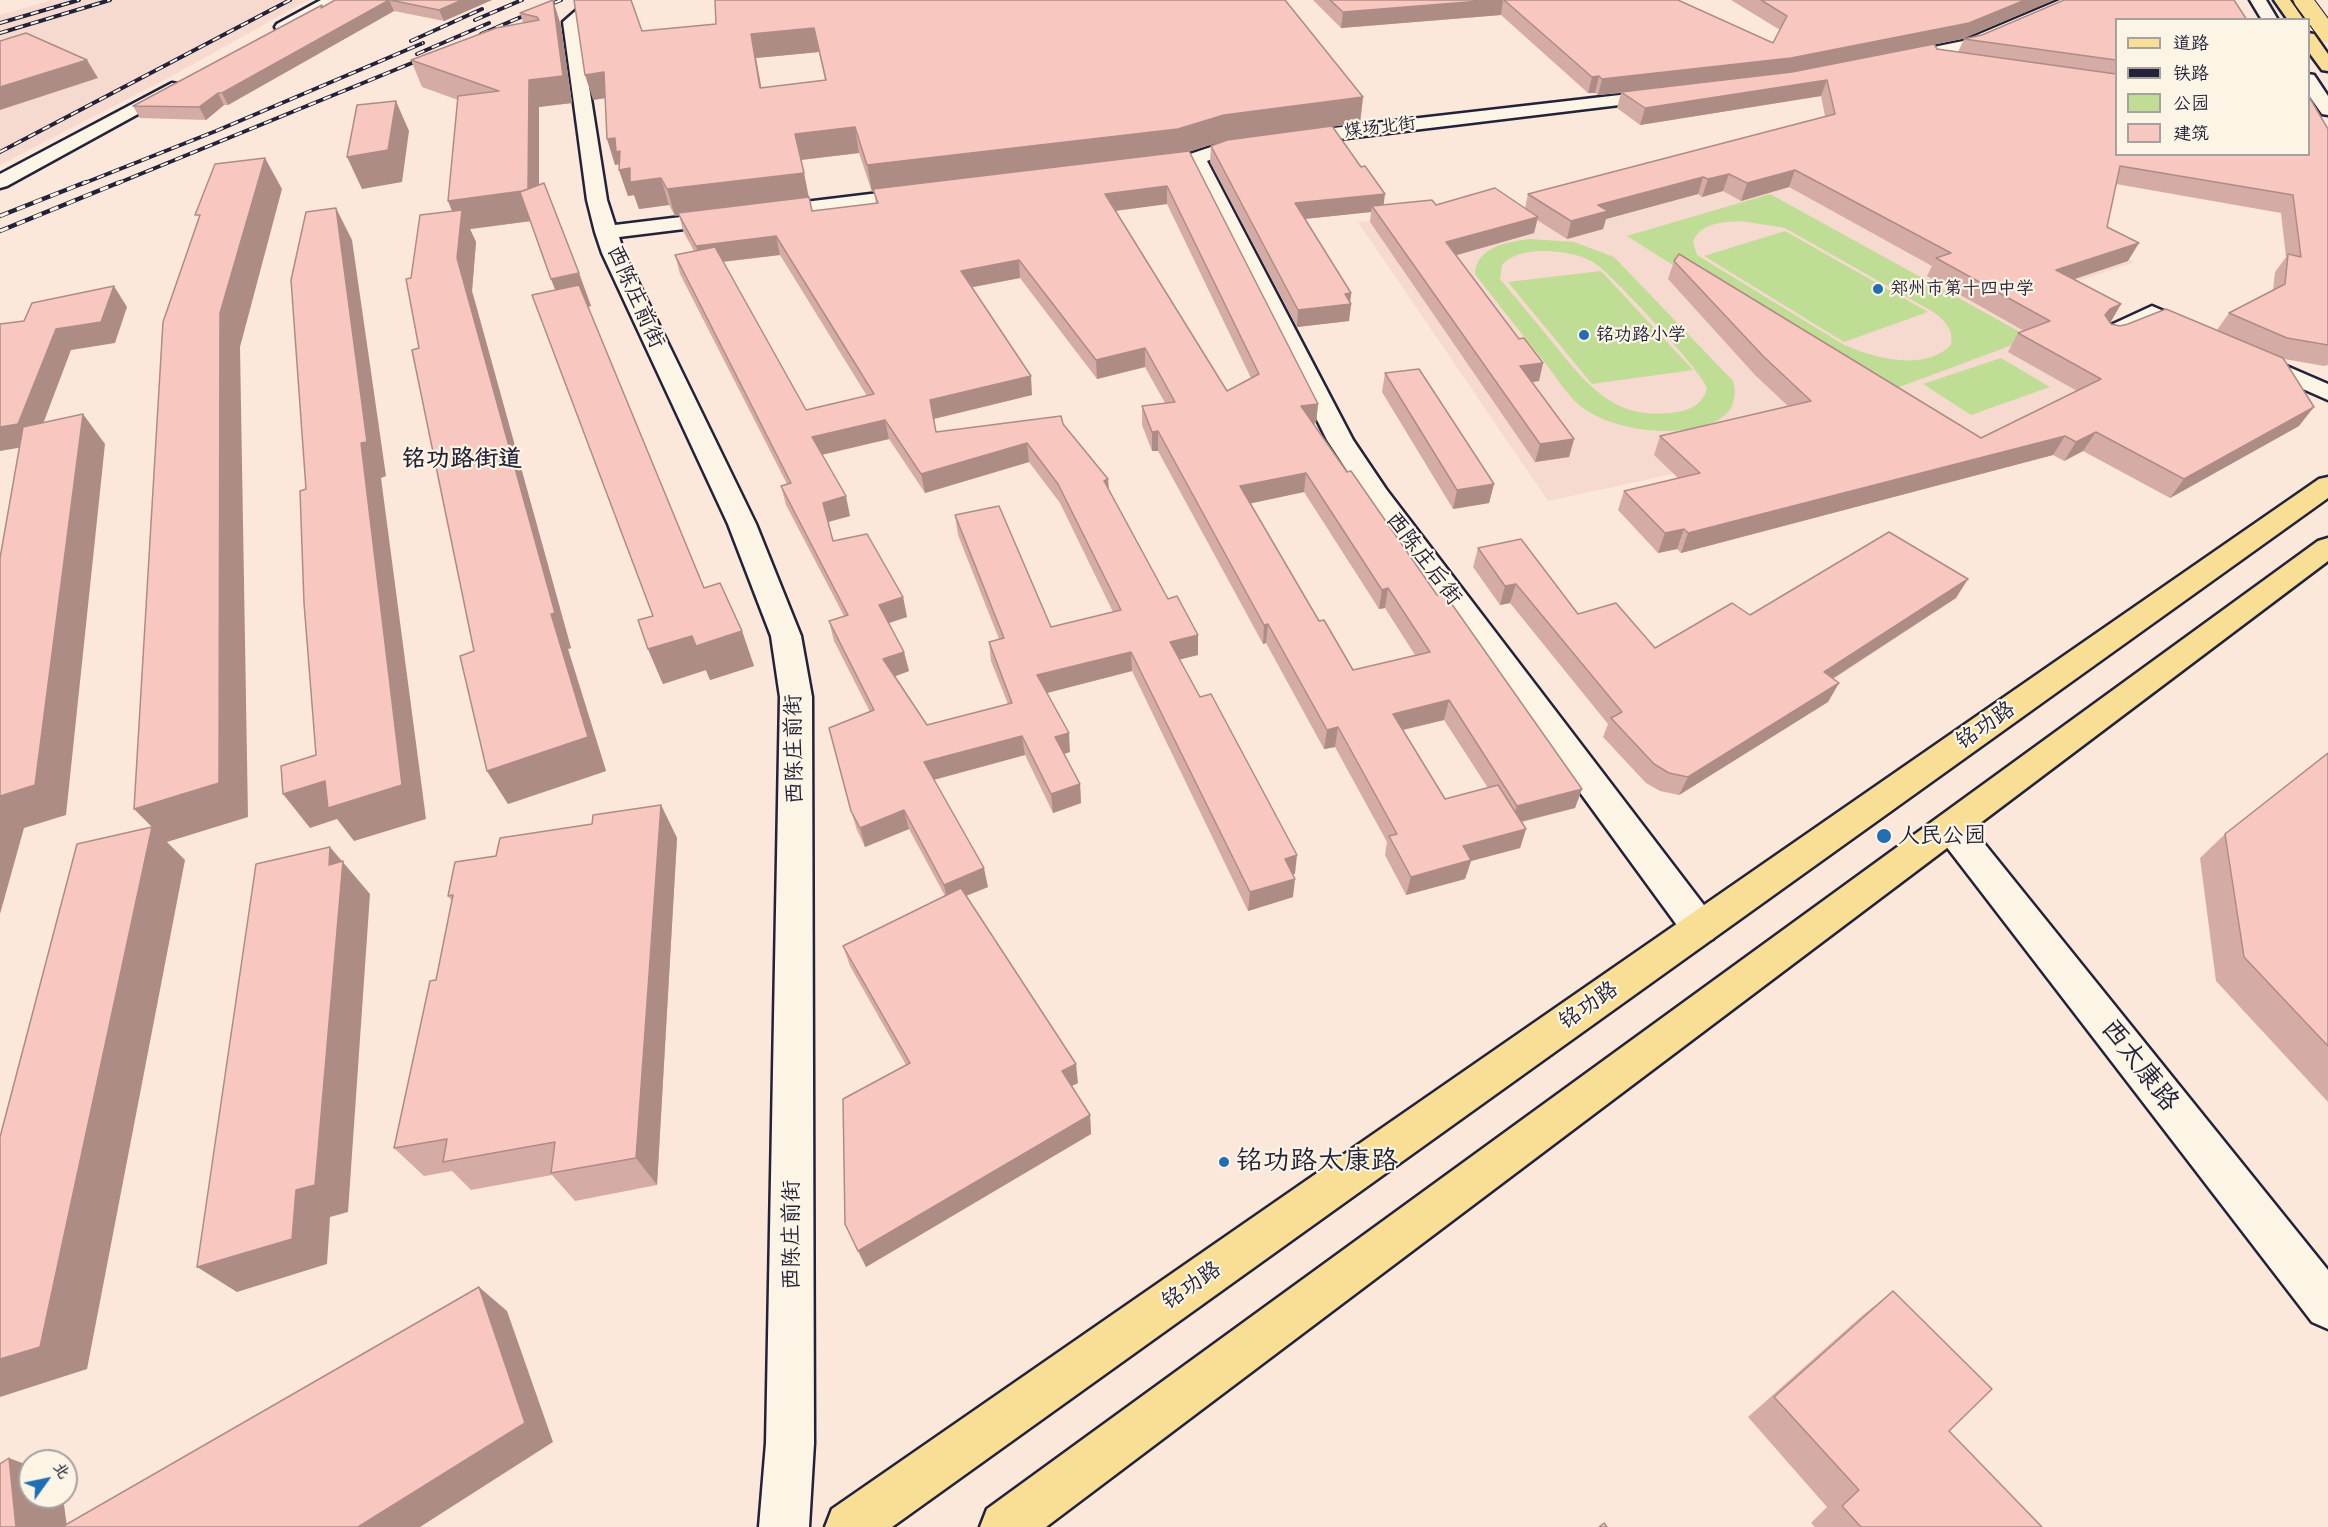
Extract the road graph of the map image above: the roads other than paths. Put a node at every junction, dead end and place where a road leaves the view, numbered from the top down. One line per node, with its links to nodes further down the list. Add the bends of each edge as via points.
1 (333, 0): 9 (street)
2 (613, 0): 26 (street, 西陈庄前街, via 571,22 597,200)
3 (2074, 0): 12 (street, via 1968,45)
4 (2258, 0): 7 (street)
5 (2282, 0): 8 (main road)
6 (2304, 0): 10 (main road, bridge)
7 (2270, 18)
8 (2295, 18)
9 (271, 34)
10 (2328, 34)
11 (2310, 41): 15 (main road)
12 (1917, 56): 13 (street); 14 (street)
13 (1885, 62)
14 (1964, 63)
15 (2328, 66)
16 (188, 80): 24 (street)
17 (2310, 82): 19 (street)
18 (1684, 93): 22 (street, 煤场北街, via 1281,140 1223,149)
19 (2328, 110)
20 (2310, 113): 21 (street)
21 (2328, 116)
22 (1196, 158): 23 (street, 煤场北街); 32 (street, 西陈庄后街, via 1340,440 1376,495)
23 (1134, 169)
24 (0, 182)
25 (935, 193): 26 (street)
26 (606, 232): 34 (street, 西陈庄前街, via 742,524 786,636 796,697 790,1443)
27 (2108, 334): 28 (street, via 2152,313)
28 (2328, 393)
29 (2328, 485): 32 (main road, 铭功路)
30 (2328, 547): 31 (main road)
31 (1951, 827): 33 (street, 西太康路); 36 (main road)
32 (1700, 928): 35 (main road, 铭功路)
33 (2328, 1306)
34 (784, 1527)
35 (850, 1527)
36 (1005, 1527)

